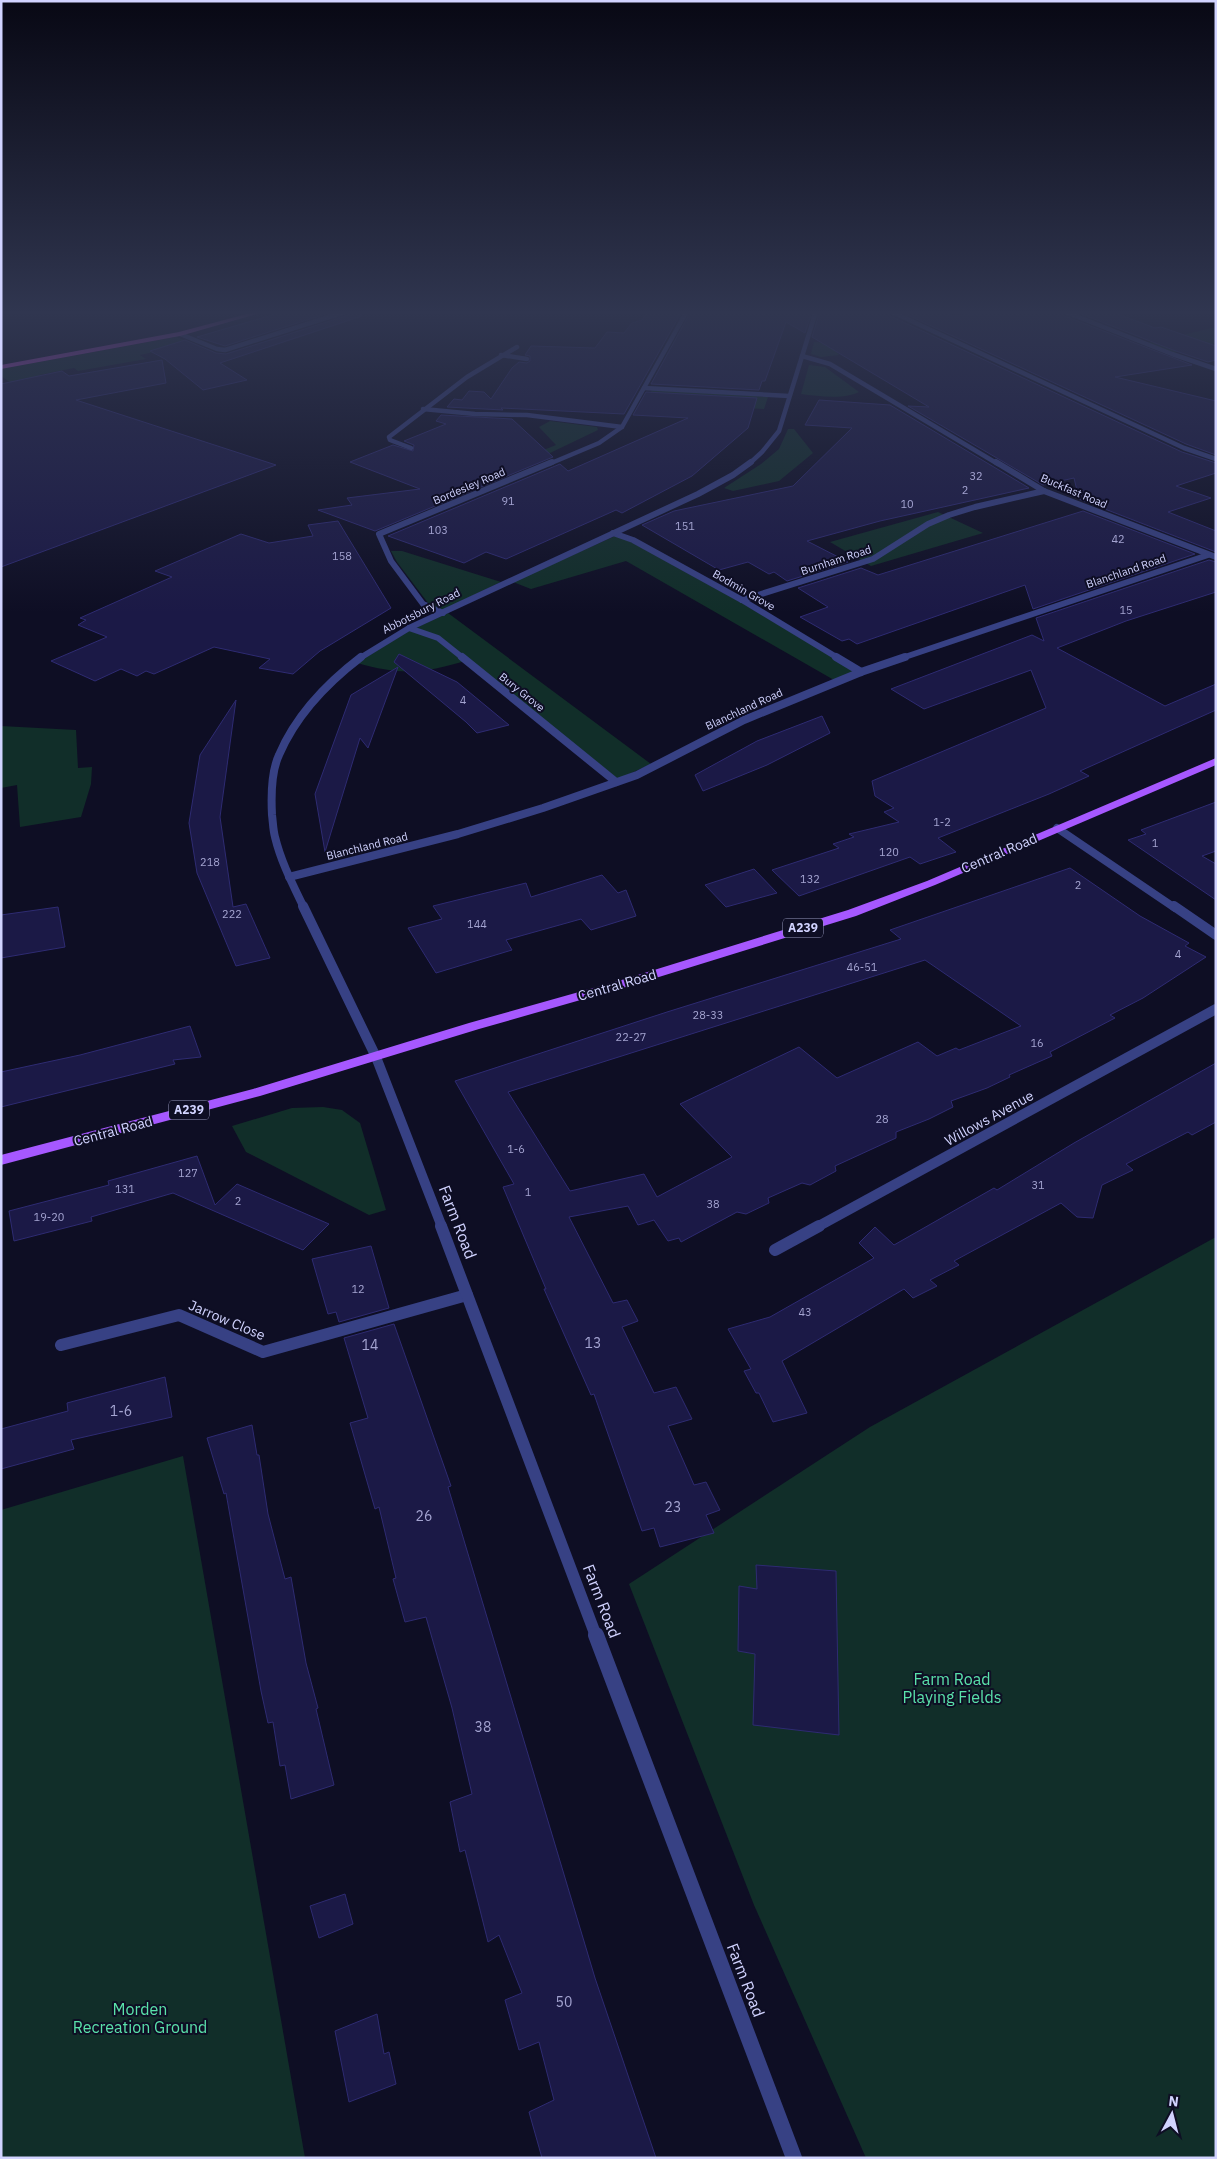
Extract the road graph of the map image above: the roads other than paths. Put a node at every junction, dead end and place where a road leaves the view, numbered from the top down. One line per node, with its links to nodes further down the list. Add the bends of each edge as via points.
1 (420, 412): 8 (street, via 389,437)
2 (452, 412): 7 (street, via 527,415)
3 (631, 412): 7 (street, Bordesley Road)
4 (784, 412): 11 (street, Abbotsbury Road, via 779,430 768,448 734,475)
5 (910, 412): 10 (street, Buckfast Road)
6 (1106, 412): 9 (street, via 1184,448)
7 (622, 427): 14 (street, Bordesley Road, via 599,443 379,534 391,561 423,604)
8 (411, 448)
9 (1216, 459)
10 (1044, 491): 12 (street, Buckfast Road); 13 (street, Burnham Road, via 954,513 934,521 874,559)
11 (613, 533): 13 (street, Bodmin Grove, via 633,540); 14 (street, Abbotsbury Road)
12 (1212, 556): 16 (street, Blanchland Road)
13 (742, 600): 16 (street, Bodmin Grove)
14 (443, 613): 15 (street, Abbotsbury Road)
15 (409, 628): 18 (street, Bury Grove, via 438,638); 20 (street, Abbotsbury Road, via 368,652 318,694 278,756 271,794 274,836)
16 (861, 672): 18 (street, Blanchland Road, via 744,720 637,775)
17 (1216, 761): 19 (main road, Central Road / A239)
18 (616, 782): 20 (street, Blanchland Road, via 458,834)
19 (1057, 828): 21 (street); 23 (main road, Central Road / A239, via 931,883 852,913)
20 (289, 877): 23 (street, Abbotsbury Road)
21 (1216, 935)
22 (1216, 1009): 25 (street, Willows Avenue)
23 (376, 1057): 24 (main road, Central Road / A239); 26 (street, Farm Road)
24 (1, 1160)
25 (775, 1250)
26 (467, 1295): 27 (street, Jarrow Close, via 263,1352 179,1315); 28 (street, Farm Road)
27 (61, 1345)
28 (794, 2158)

